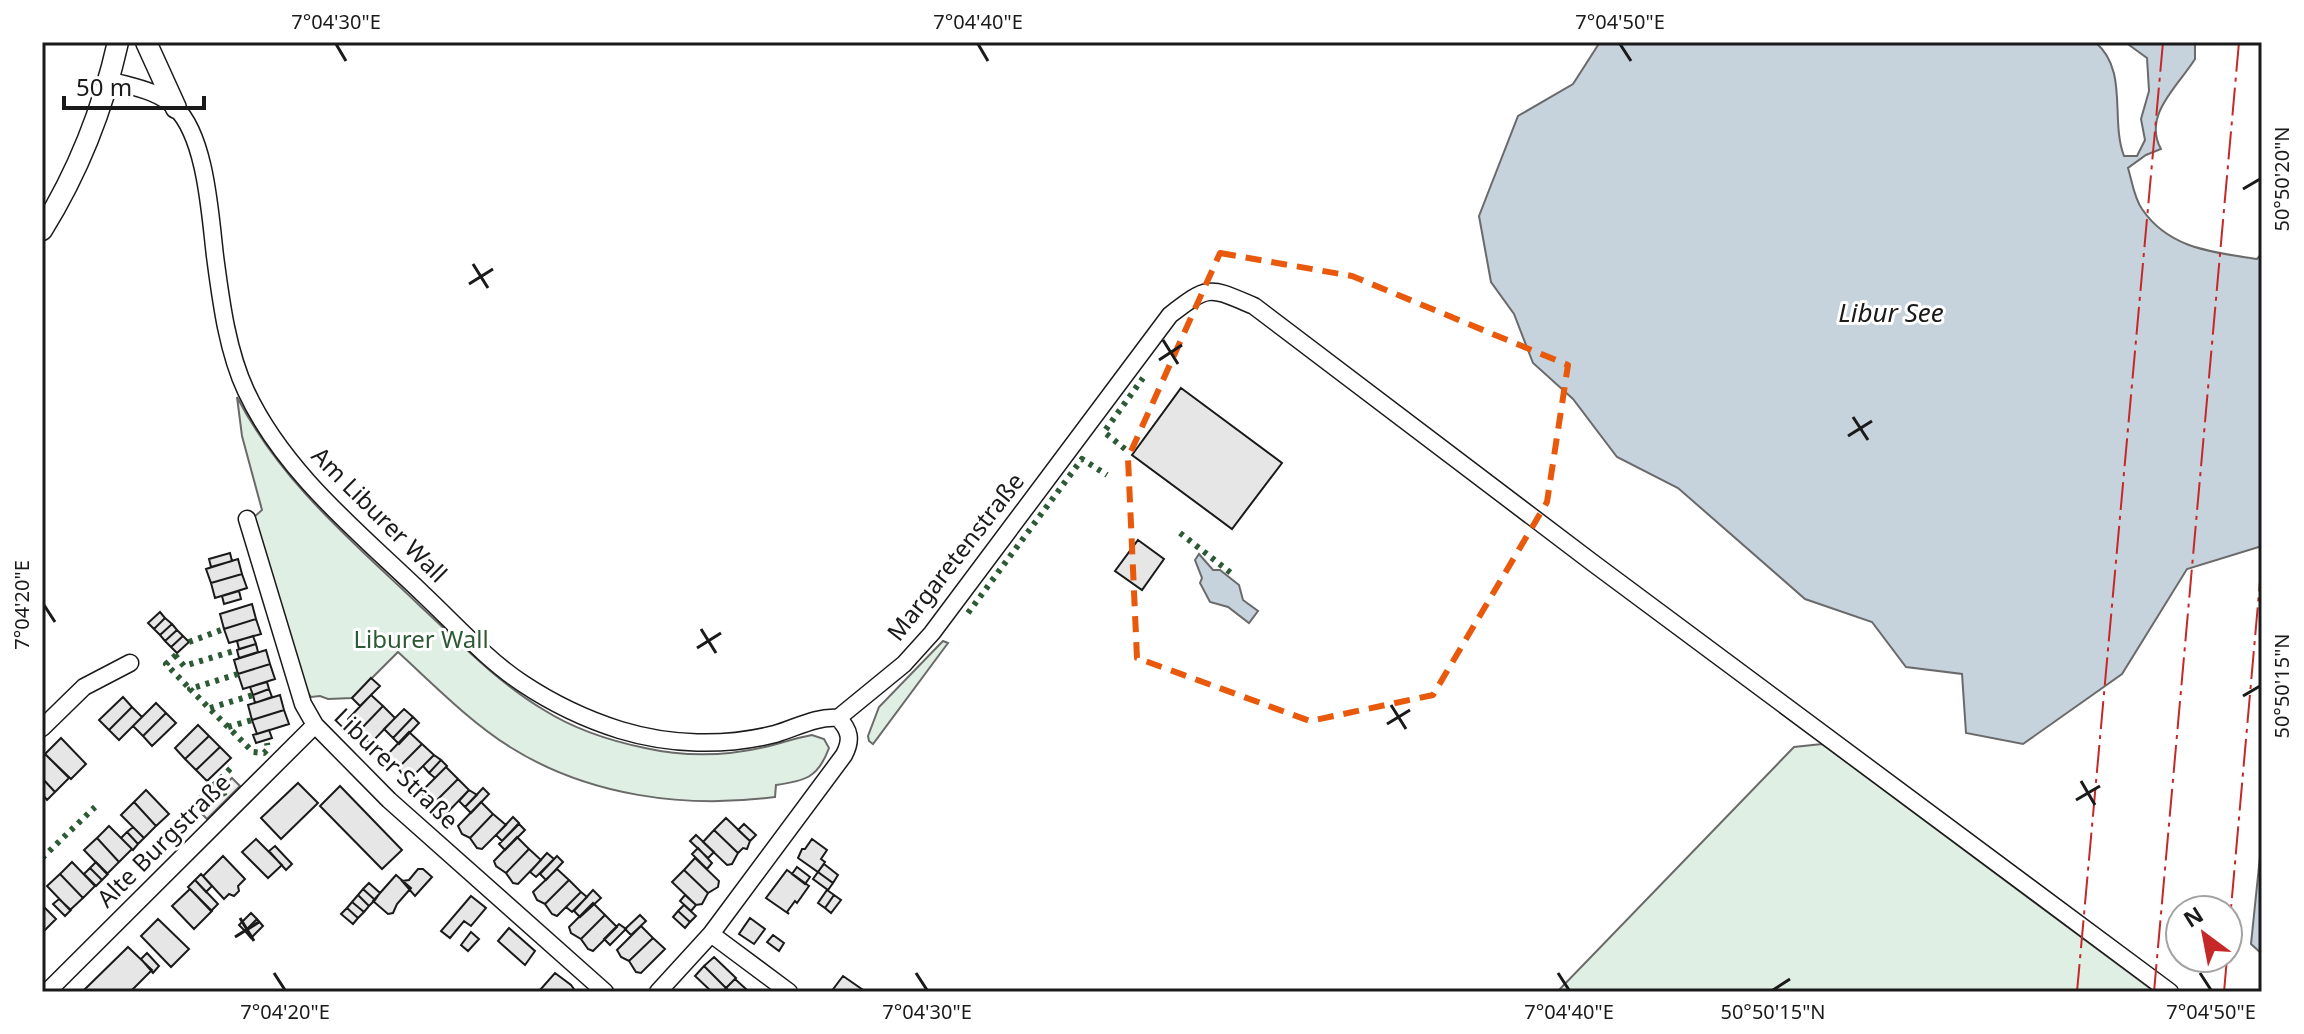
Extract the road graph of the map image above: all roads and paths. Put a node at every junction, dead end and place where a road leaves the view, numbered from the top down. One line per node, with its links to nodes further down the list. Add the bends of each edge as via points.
1 (118, 42): 3 (street)
2 (146, 42): 4 (street)
3 (109, 80): 4 (street, via 160,95); 5 (street, via 63,197)
4 (176, 108): 8 (street, Am Liburer Wall, via 192,131 205,181 235,360 265,427 298,472 466,635 519,682 587,718 641,735 733,741)
5 (42, 230)
6 (247, 519): 9 (street, Liburer Straße, via 303,704)
7 (130, 663): 10 (street, via 84,687)
8 (838, 718): 11 (street, via 849,735 844,755); 16 (street, Margaretenstraße, via 904,664 932,633 1170,315 1194,296 1216,290 1254,306)
9 (315, 725): 12 (street, Alte Burgstraße); 13 (street, Liburer Straße, via 389,800)
10 (42, 728)
11 (711, 934): 14 (street); 15 (street)
12 (47, 992)
13 (605, 992)
14 (658, 992)
15 (789, 992)
16 (2170, 992)

